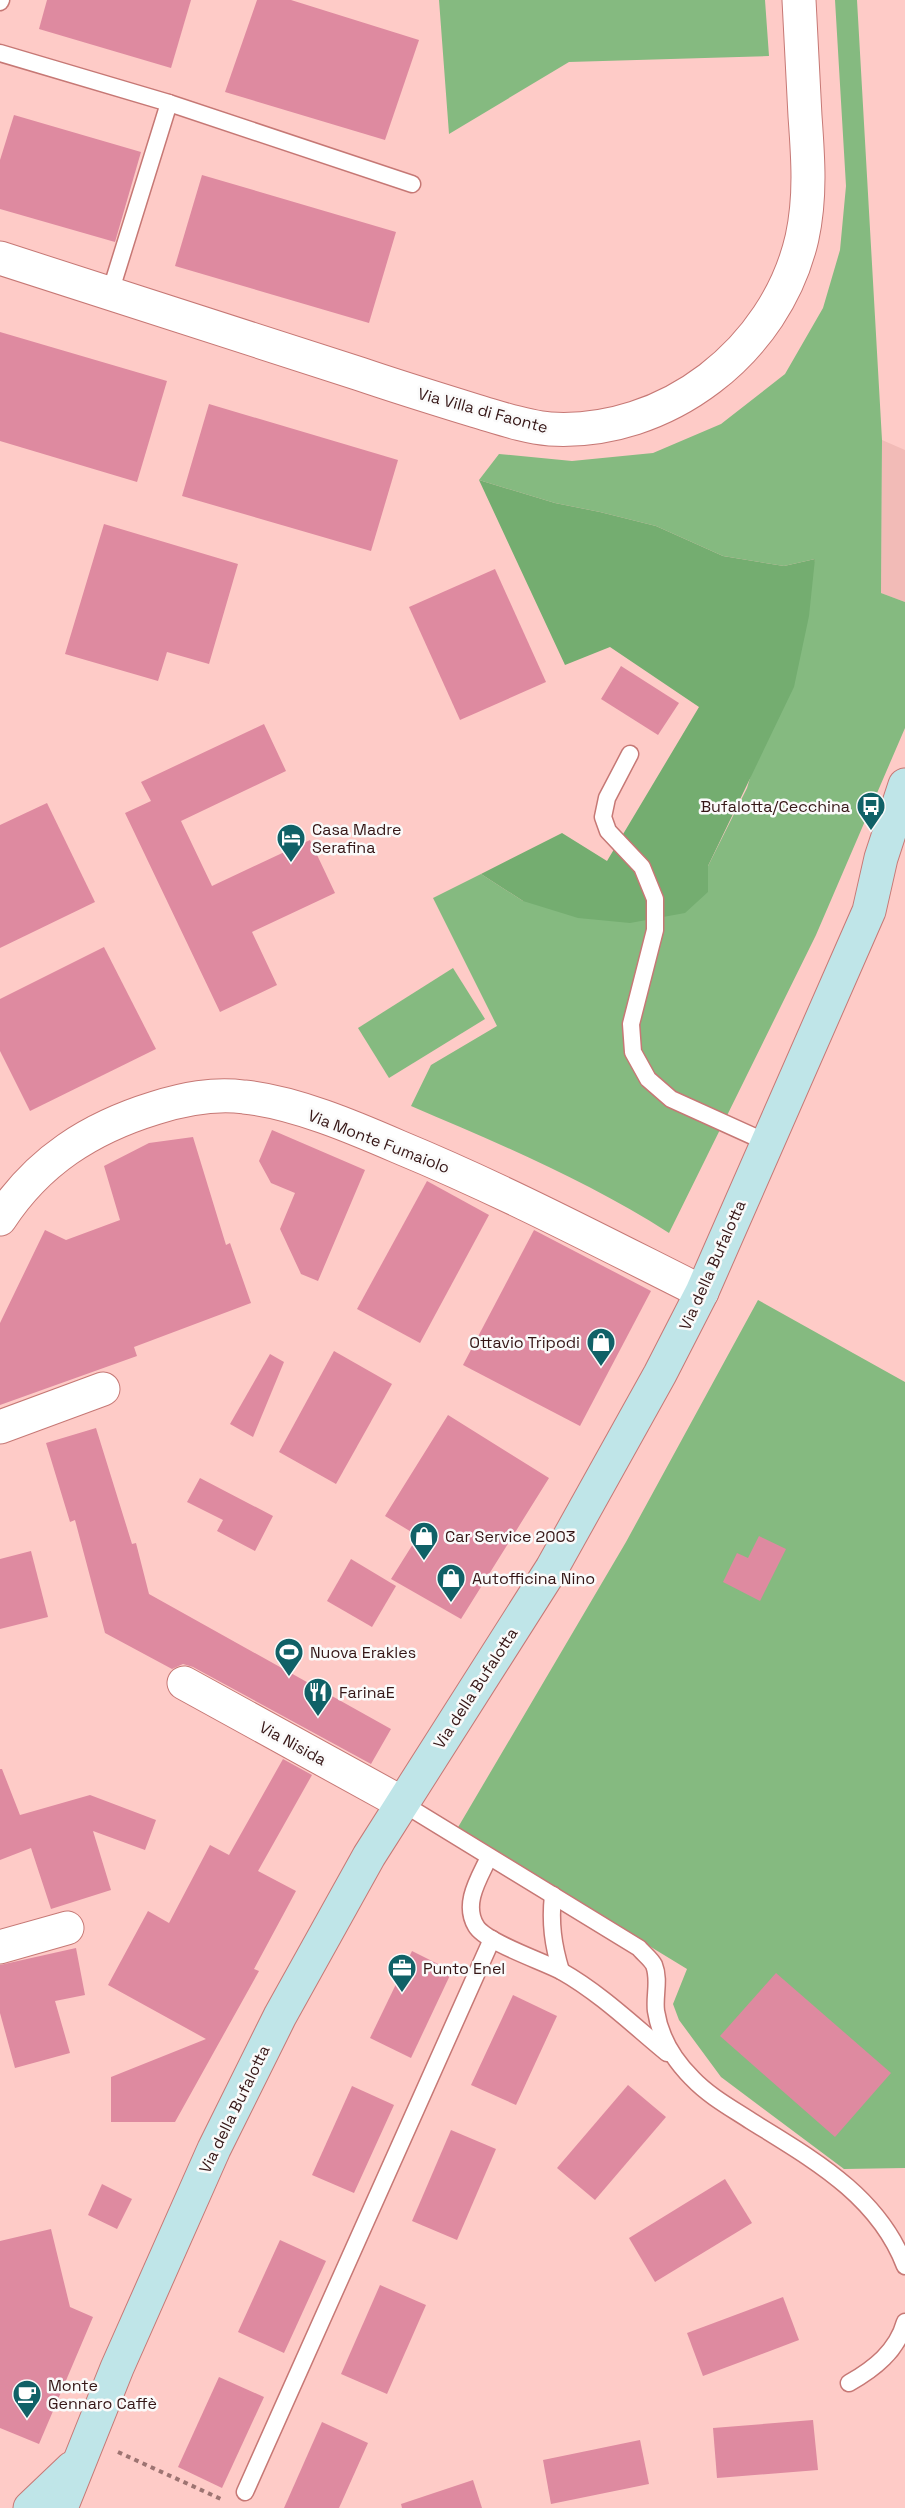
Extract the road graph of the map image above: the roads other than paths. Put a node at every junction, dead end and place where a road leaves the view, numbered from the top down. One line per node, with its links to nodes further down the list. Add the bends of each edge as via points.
1 (799, 0): 6 (street, Via Villa di Faonte, via 809,188 795,260 774,307 744,349 707,382 656,411 577,429 547,429 518,423)
2 (0, 53): 3 (lane)
3 (169, 103): 4 (lane); 6 (lane)
4 (412, 184)
5 (0, 258): 6 (street, Via Villa di Faonte)
6 (110, 293)
7 (630, 754): 11 (lane, via 607,798 603,817 608,831 642,867 655,899 655,930 631,1024 633,1052 648,1079 671,1099)
8 (905, 785): 10 (street, Via della Bufalotta, via 880,858)
9 (905, 856): 10 (street, Via della Bufalotta)
10 (869, 911): 11 (street, Via della Bufalotta)
11 (766, 1142): 13 (street, Via della Bufalotta)
12 (0, 1219): 13 (street, Via Monte Fumaiolo, via 37,1173 88,1134 127,1117 190,1099 244,1097 322,1117 429,1159 518,1199)
13 (702, 1293): 17 (street, Via della Bufalotta, via 616,1457 552,1568)
14 (103, 1389): 15 (street)
15 (0, 1427)
16 (184, 1683): 17 (street, Via Nisida)
17 (402, 1803): 18 (lane); 28 (street, Via della Bufalotta, via 291,1995 214,2149)
18 (489, 1857): 19 (lane); 21 (lane, via 472,1891 471,1909 476,1927)
19 (553, 1895): 23 (lane, via 550,1918); 24 (lane, via 639,1948 653,1965 661,2035)
20 (67, 1928): 22 (street)
21 (492, 1939): 23 (lane); 29 (lane)
22 (0, 1947)
23 (561, 1971): 24 (lane, via 596,1994)
24 (676, 2060): 25 (lane, via 720,2102 849,2186 878,2217 898,2247)
25 (905, 2266)
26 (905, 2322): 27 (lane, via 902,2335 885,2358)
27 (849, 2383)
28 (83, 2450): 30 (street); 31 (street, Via della Bufalotta)
29 (245, 2492)
30 (30, 2508)
31 (61, 2508)

